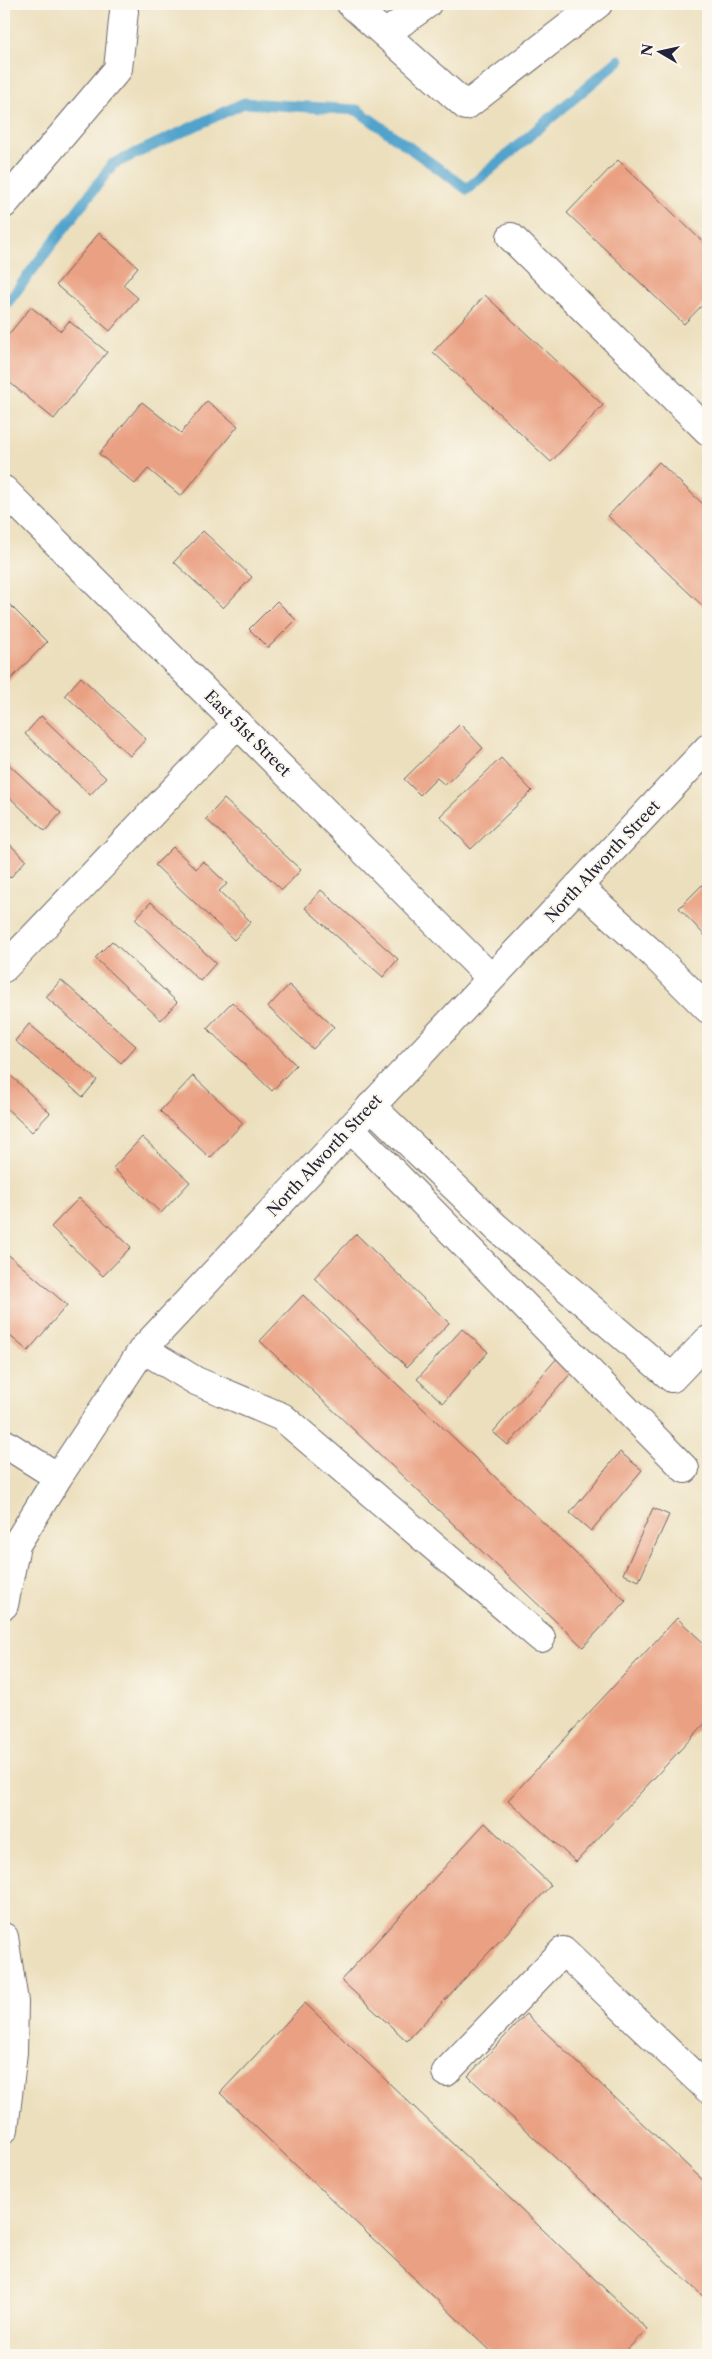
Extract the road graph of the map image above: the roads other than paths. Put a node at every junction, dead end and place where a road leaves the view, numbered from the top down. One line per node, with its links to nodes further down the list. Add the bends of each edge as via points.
1 (351, 4): 5 (street)
2 (427, 4): 5 (street)
3 (598, 4): 5 (street, via 466,106)
4 (124, 10): 6 (street, via 118,69)
5 (385, 34)
6 (4, 204)
7 (511, 237): 8 (street)
8 (708, 431)
9 (4, 490): 10 (street, East 51st Street)
10 (238, 723): 13 (street); 14 (street, East 51st Street)
11 (708, 748): 12 (street, North Alworth Street)
12 (578, 886): 14 (street, North Alworth Street); 15 (street)
13 (4, 968)
14 (491, 978): 16 (street, North Alworth Street)
15 (708, 1009)
16 (371, 1106): 17 (street, North Alworth Street); 18 (street, via 496,1227 672,1378)
17 (350, 1128): 19 (street, North Alworth Street); 21 (street)
18 (706, 1345)
19 (143, 1349): 22 (street, North Alworth Street); 24 (street, via 196,1381 282,1417)
20 (4, 1443): 22 (street)
21 (685, 1469)
22 (58, 1477): 23 (street, North Alworth Street, via 16,1545)
23 (4, 1605)
24 (541, 1638)
25 (4, 1937): 28 (street, via 14,2002 13,2052)
26 (446, 2072): 27 (street, via 563,1951)
27 (708, 2089)
28 (4, 2129)

